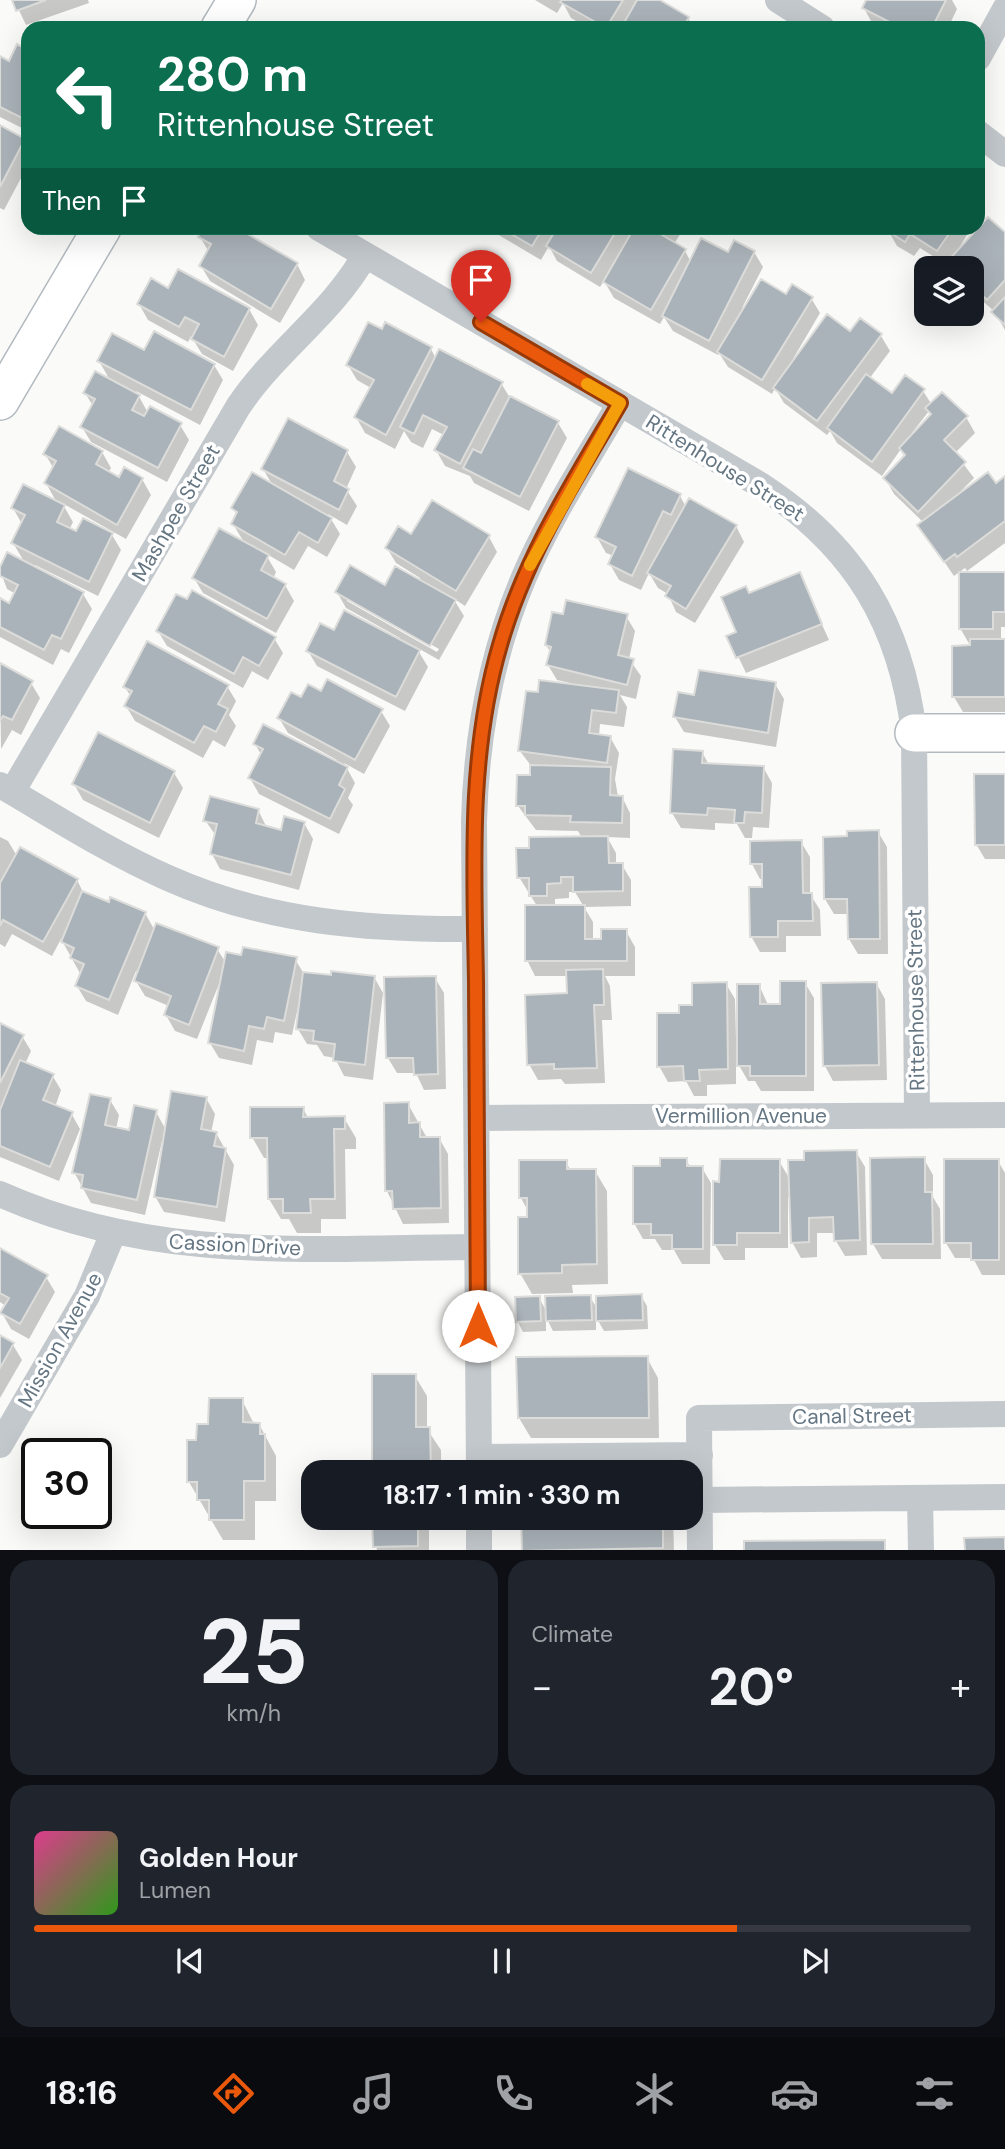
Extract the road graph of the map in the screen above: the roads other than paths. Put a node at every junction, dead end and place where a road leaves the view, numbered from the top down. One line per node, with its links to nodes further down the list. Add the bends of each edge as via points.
1 (237, 0): 4 (street)
2 (778, 0): 5 (street)
3 (1005, 9): 6 (street)
4 (224, 21)
5 (811, 21)
6 (985, 45)
7 (985, 138): 8 (street)
8 (1005, 154)
9 (98, 235): 12 (street)
10 (331, 235): 11 (street, Rittenhouse Street)
11 (365, 255): 13 (street, Rittenhouse Street); 16 (street, Mashpee Street, via 332,304 269,364 238,407)
12 (0, 401)
13 (620, 403): 14 (street, Rittenhouse Street, via 762,486 827,537 862,579 888,627 906,679); 17 (street, via 540,543 500,644 478,750)
14 (914, 733): 15 (street); 18 (street, Rittenhouse Street)
15 (1005, 733)
16 (6, 789): 17 (street, via 137,864 238,904 345,926)
17 (475, 929): 20 (street)
18 (917, 1115): 19 (street, Vermillion Avenue); 20 (street, Vermillion Avenue)
19 (1005, 1115)
20 (477, 1118): 23 (street)
21 (0, 1194): 22 (street, Cassion Drive)
22 (113, 1233): 23 (street, Cassion Drive, via 220,1248); 25 (street, Mission Avenue, via 87,1296)
23 (477, 1247): 27 (street)
24 (1005, 1414): 26 (street, Canal Street, via 699,1418)
25 (0, 1445)
26 (699, 1455): 28 (street); 29 (street)
27 (479, 1460)
28 (577, 1460)
29 (699, 1460)
30 (1005, 1497): 31 (street)
31 (920, 1498): 32 (street); 37 (street)
32 (703, 1500)
33 (479, 1530): 35 (street)
34 (700, 1530): 36 (street)
35 (480, 1550)
36 (700, 1550)
37 (921, 1550)

